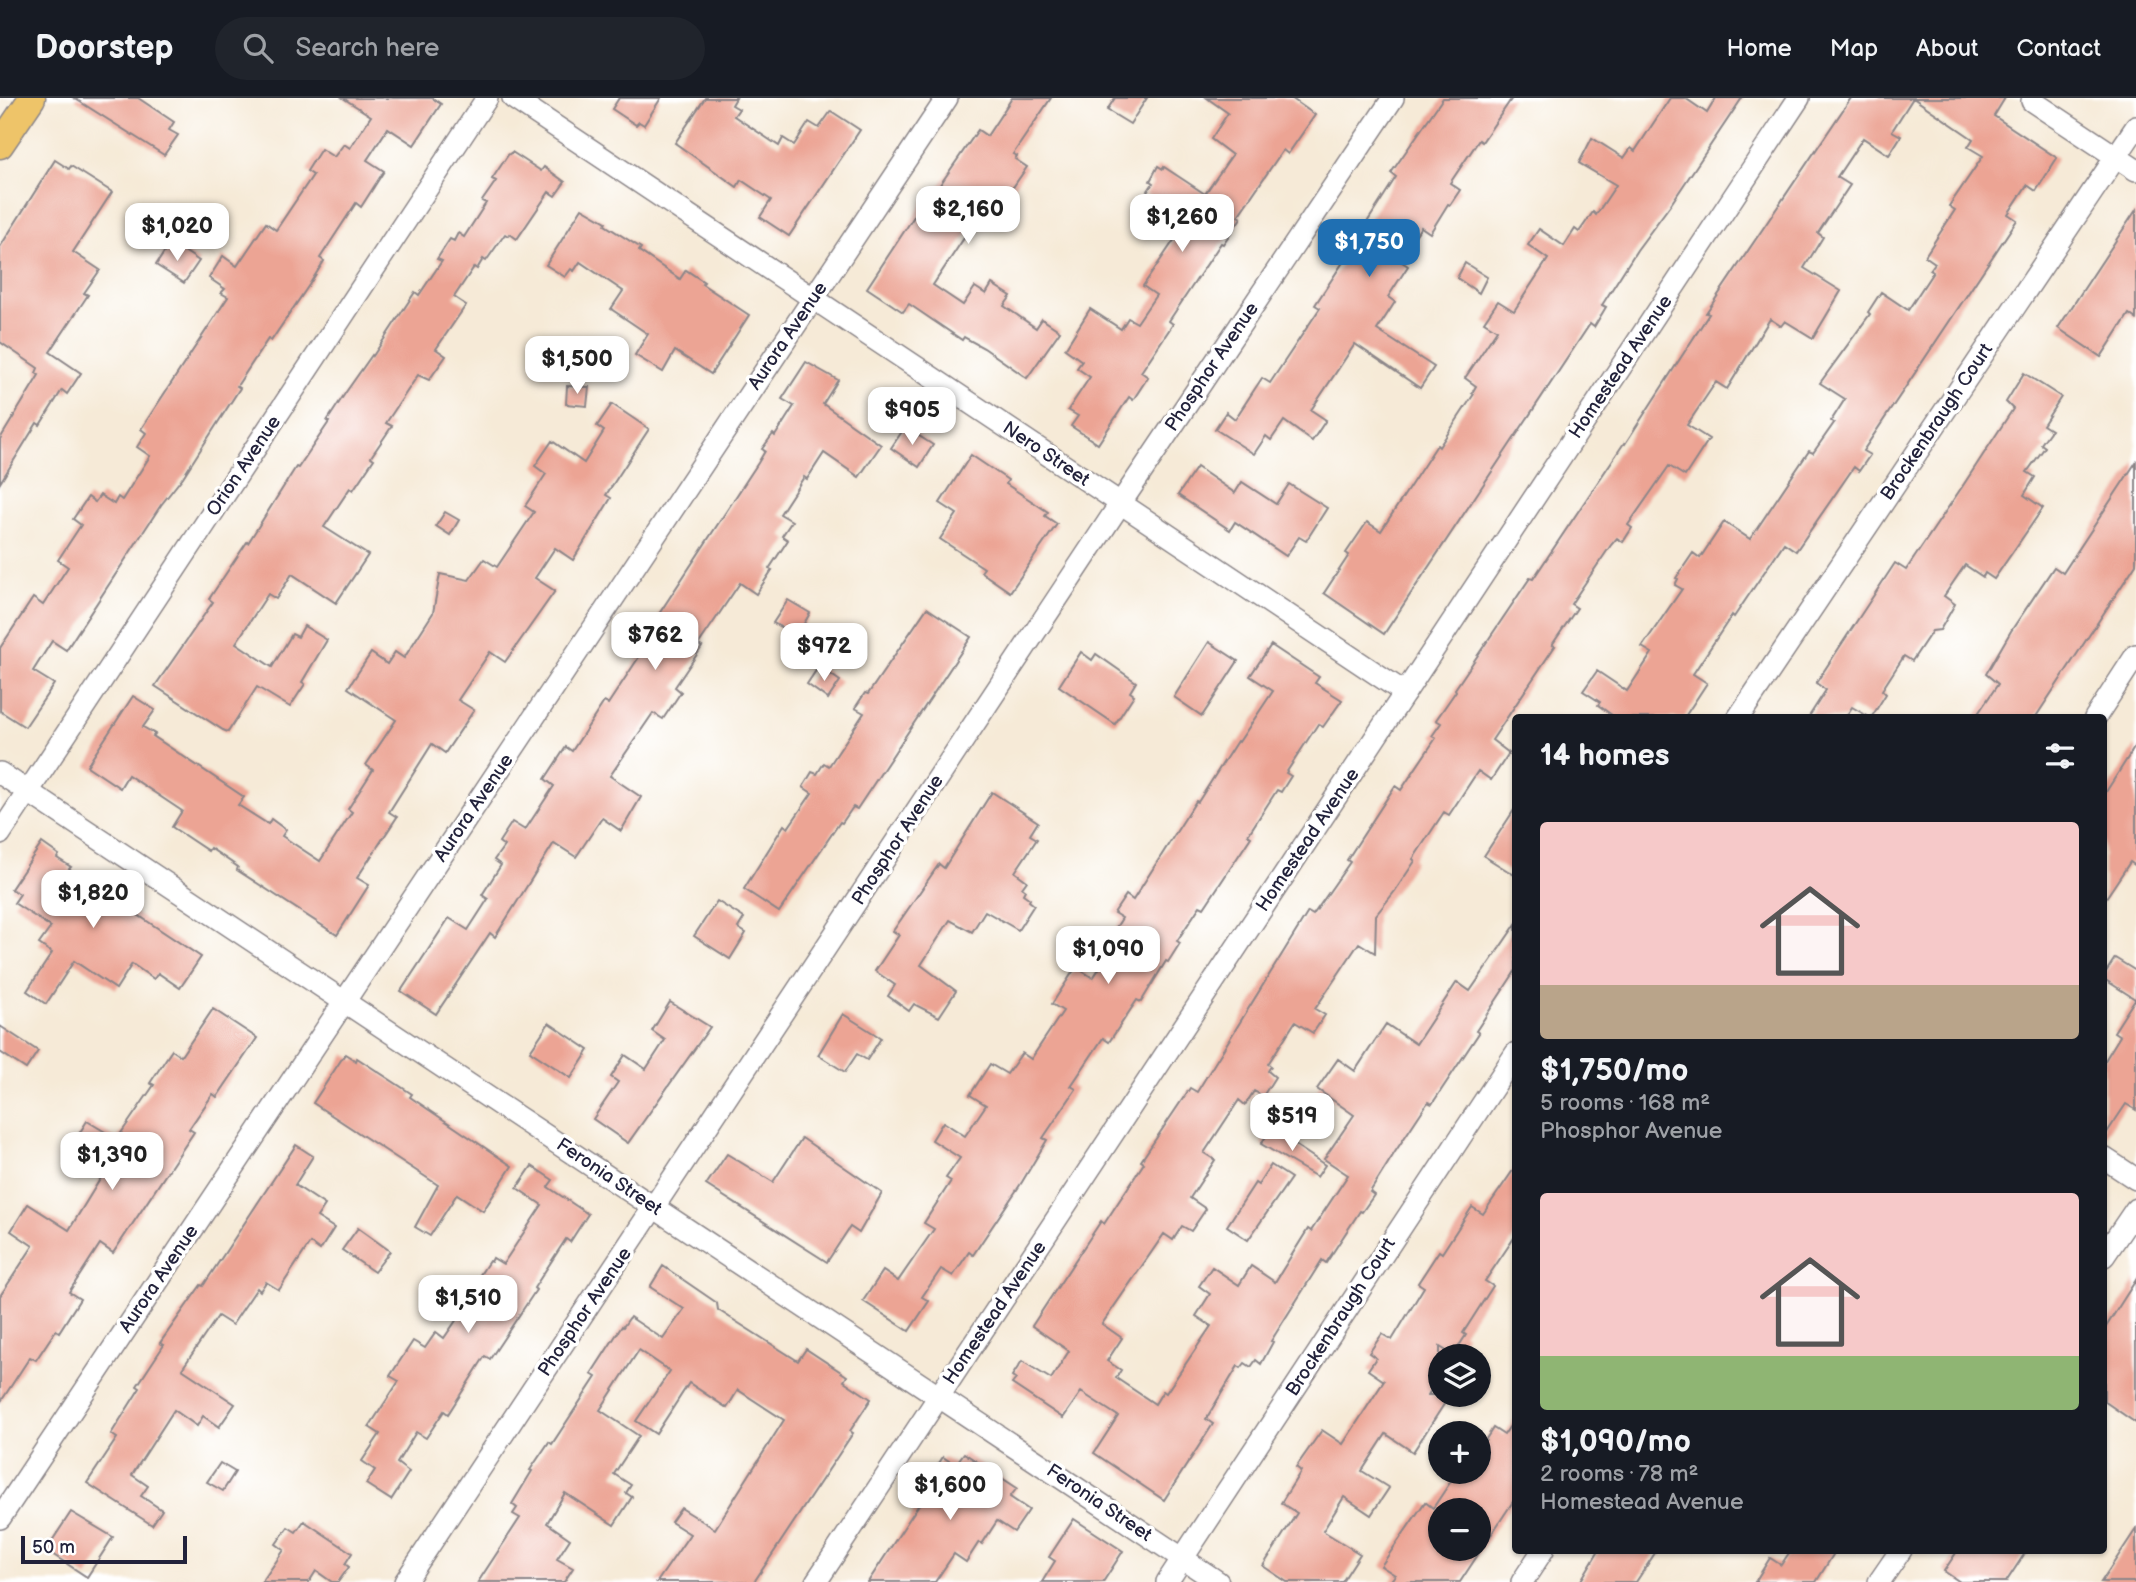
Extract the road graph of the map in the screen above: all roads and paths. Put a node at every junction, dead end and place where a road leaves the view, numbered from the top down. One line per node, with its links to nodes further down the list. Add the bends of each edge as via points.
1 (32, 98): 9 (main road)
2 (487, 98): 19 (street, Orion Avenue)
3 (513, 98): 12 (street, Nero Street)
4 (947, 98): 12 (street, Aurora Avenue)
5 (1393, 98): 13 (street, Phosphor Avenue)
6 (1799, 98): 15 (street, Homestead Avenue)
7 (2032, 101): 10 (street)
8 (2136, 127): 10 (street, Brockenbraugh Court)
9 (0, 145)
10 (2117, 157): 11 (street); 16 (street, Brockenbraugh Court)
11 (2136, 170)
12 (814, 298): 13 (street, Nero Street); 21 (street, Aurora Avenue)
13 (1120, 504): 15 (street, Nero Street); 25 (street, Phosphor Avenue)
14 (2136, 655): 17 (street)
15 (1405, 693): 28 (street, Homestead Avenue)
16 (1741, 714)
17 (2098, 714)
18 (0, 773): 19 (street, Feronia Street)
19 (28, 792): 20 (street, Orion Avenue); 21 (street, Feronia Street)
20 (0, 834)
21 (344, 1002): 25 (street, Feronia Street); 29 (street, Aurora Avenue)
22 (1512, 1059): 32 (street, Brockenbraugh Court)
23 (2107, 1160): 24 (street)
24 (2136, 1179)
25 (655, 1208): 28 (street, Feronia Street); 33 (street, Phosphor Avenue)
26 (2136, 1209): 27 (street)
27 (2107, 1252)
28 (939, 1396): 32 (street, Feronia Street); 34 (street, Homestead Avenue)
29 (0, 1518)
30 (1540, 1554): 37 (street)
31 (1898, 1554): 38 (street)
32 (1183, 1558): 35 (street, Brockenbraugh Court); 36 (street, Feronia Street)
33 (405, 1582)
34 (816, 1582)
35 (1167, 1582)
36 (1218, 1582)
37 (1522, 1582)
38 (1879, 1582)

